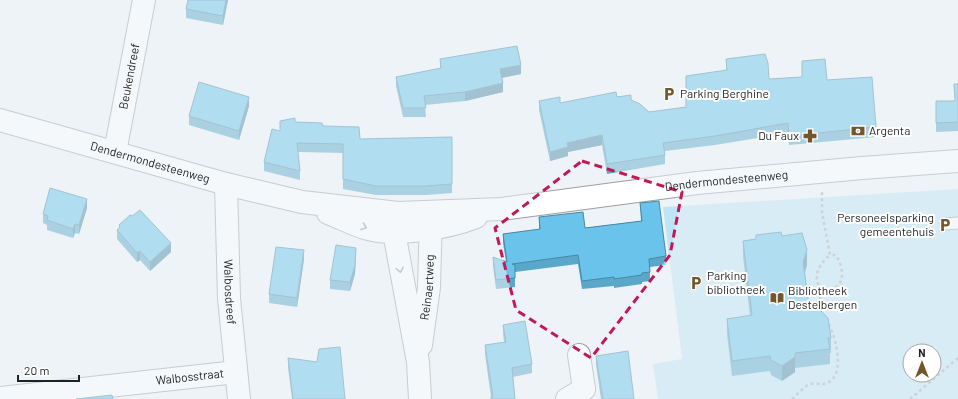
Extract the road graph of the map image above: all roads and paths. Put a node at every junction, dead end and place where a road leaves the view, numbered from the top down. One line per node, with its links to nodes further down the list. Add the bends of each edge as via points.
1 (144, 0): 3 (main road, Beukendreef)
2 (0, 120): 3 (main road, Dendermondesteenweg)
3 (115, 152): 6 (main road, Dendermondesteenweg)
4 (958, 161): 5 (main road, Dendermondesteenweg)
5 (821, 172): 7 (main road, Dendermondesteenweg, via 697,183 496,209 463,222); 11 (path, via 822,212)
6 (226, 184): 8 (main road, Dendermondesteenweg); 16 (main road, Walbosdreef, via 229,298)
7 (431, 221): 8 (main road, Dendermondesteenweg); 15 (main road, Reinaertweg, via 429,287)
8 (398, 222): 15 (main road, Reinaertweg, one-way to 15, via 396,243)
9 (958, 223): 10 (lane)
10 (946, 224)
11 (830, 255): 12 (path, via 818,268 816,278); 12 (path, via 835,254 839,258 842,280 831,290)
12 (822, 290): 21 (path, via 819,309 835,337 837,371 828,383 809,384)
13 (579, 355): 20 (main road, via 584,389)
14 (958, 358): 22 (path)
15 (418, 362): 19 (main road, Reinaertweg)
16 (236, 372): 17 (main road, Walbosstraat); 18 (main road, Walbosdreef)
17 (0, 398)
18 (240, 399)
19 (420, 399)
20 (567, 399)
21 (792, 399)
22 (910, 399)

